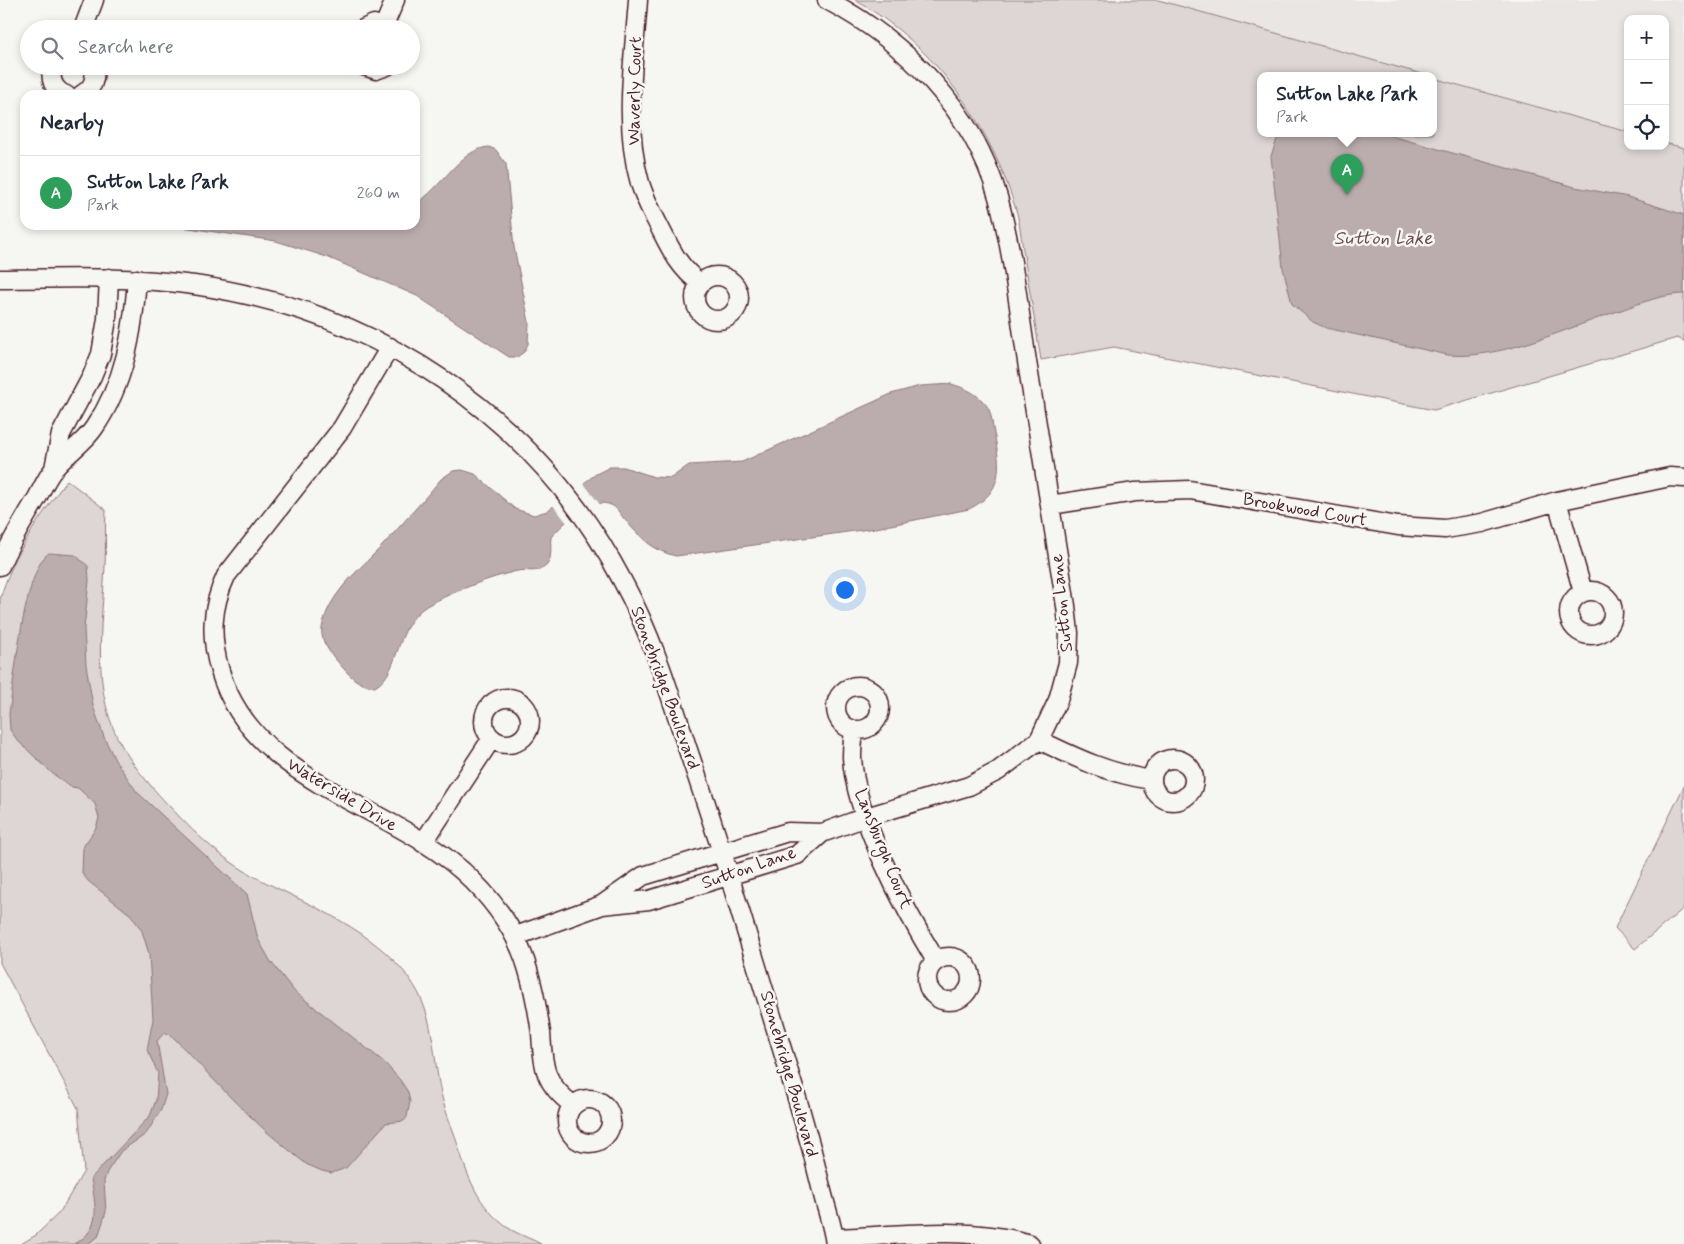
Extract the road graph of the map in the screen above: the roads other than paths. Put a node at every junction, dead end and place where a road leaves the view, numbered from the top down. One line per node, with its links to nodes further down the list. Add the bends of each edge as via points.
1 (94, 0): 5 (street)
2 (395, 0): 6 (street)
3 (638, 0): 14 (street, Waverly Court, via 631,111 640,183 676,260)
4 (827, 0): 19 (street, Sutton Lane, via 860,17 922,69 945,96 985,163 1006,228)
5 (87, 20)
6 (389, 20)
7 (52, 75): 9 (street, via 52,82)
8 (95, 75): 10 (street, via 93,84)
9 (58, 90)
10 (86, 90)
11 (109, 278): 12 (street, Stonebridge Boulevard); 13 (street, Stonebridge Boulevard); 16 (street, via 101,354 62,434)
12 (0, 279)
13 (137, 279): 15 (street, Stonebridge Boulevard, via 235,292 299,308 335,320); 16 (street, via 131,339 120,380 95,428)
14 (700, 283)
15 (390, 347): 28 (street, Waterside Drive, via 342,428 226,576 215,604 212,636 223,681 240,713 259,737 305,776); 29 (street, Stonebridge Boulevard, via 436,374 477,405 528,452 585,519 622,578 645,628 663,672)
16 (54, 468): 20 (street)
17 (1684, 478): 18 (street, Brookwood Court, via 1670,477)
18 (1557, 501): 19 (street, Brookwood Court, via 1482,523 1445,529 1398,526 1190,490 1135,492); 21 (street)
19 (1050, 505): 24 (street, Sutton Lane, via 1069,646 1064,683)
20 (0, 566)
21 (1583, 592)
22 (854, 730): 26 (street, Lansburgh Court, via 852,757)
23 (492, 738): 28 (street)
24 (1039, 740): 25 (street, via 1113,773); 26 (street, Sutton Lane, via 998,771 970,786)
25 (1151, 780)
26 (866, 817): 27 (street, Sutton Lane); 33 (street, Lansburgh Court, via 914,924)
27 (822, 833): 29 (street, via 788,832); 30 (street, Sutton Lane, via 797,855)
28 (423, 843): 32 (street, Waterside Drive, via 452,861 473,880)
29 (722, 851): 30 (street, Stonebridge Boulevard); 31 (street, via 643,876)
30 (730, 877): 31 (street, Sutton Lane, via 649,900); 35 (street, Stonebridge Boulevard, via 809,1139)
31 (602, 905): 32 (street, Sutton Lane)
32 (516, 936): 34 (street, Waterside Drive, via 529,971 547,1073 553,1086)
33 (936, 961)
34 (573, 1105)
35 (834, 1241): 36 (street, via 968,1234)
36 (1030, 1244)

